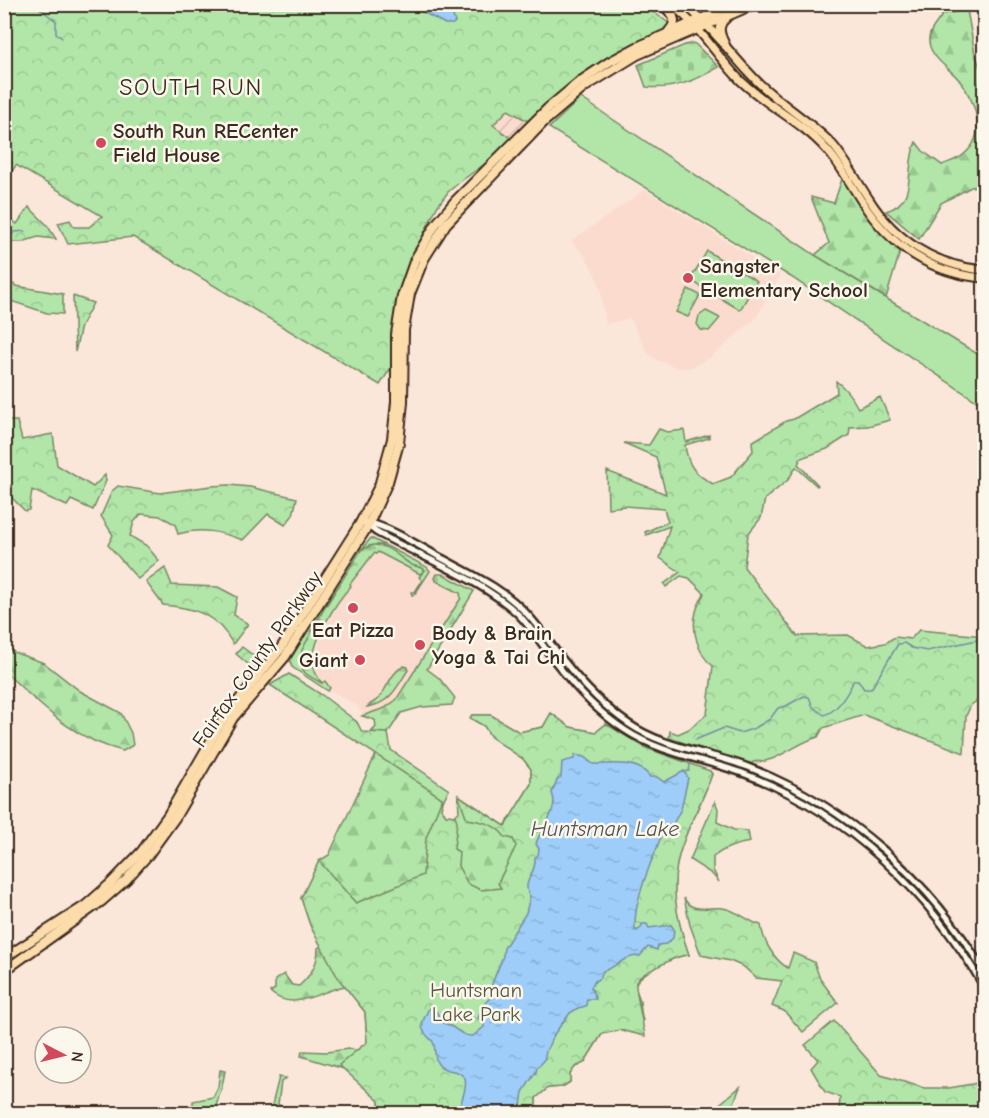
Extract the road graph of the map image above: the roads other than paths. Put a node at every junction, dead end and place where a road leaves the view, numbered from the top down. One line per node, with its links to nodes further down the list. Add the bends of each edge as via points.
1 (661, 4): 9 (highway, via 674,18 674,26)
2 (670, 4): 8 (main road)
3 (684, 4): 7 (main road)
4 (735, 4): 7 (highway, Fairfax County Parkway)
5 (755, 4): 6 (highway, Fairfax County Parkway)
6 (730, 15): 7 (highway, Fairfax County Parkway); 10 (highway, via 719,28)
7 (704, 22): 8 (highway, Fairfax County Parkway); 10 (main road)
8 (696, 26): 9 (highway, Fairfax County Parkway); 11 (main road, via 740,79 817,140); 14 (highway, Fairfax County Parkway, via 628,60 573,97 467,201 436,237 420,266 409,301 403,337 404,402 391,474)
9 (667, 34): 14 (highway, Fairfax County Parkway, via 609,62 564,94 455,201 427,237 400,303 393,432)
10 (725, 45): 11 (main road, via 759,83 827,140)
11 (846, 169): 12 (main road, via 905,241 946,262); 13 (main road, via 870,214 897,244 940,269)
12 (984, 270)
13 (984, 278)
14 (367, 523): 15 (highway, Fairfax County Parkway, via 279,651 224,718 173,807 141,852 94,898); 16 (highway, Fairfax County Parkway, via 285,657 233,718 176,818 149,854 102,902); 17 (street, via 505,593 591,691 636,729 769,776 843,818 927,893); 18 (street, via 510,607 579,690 633,735 766,782 838,824 888,864 921,898 955,940)
15 (4, 958)
16 (4, 971)
17 (984, 972)
18 (984, 987)

